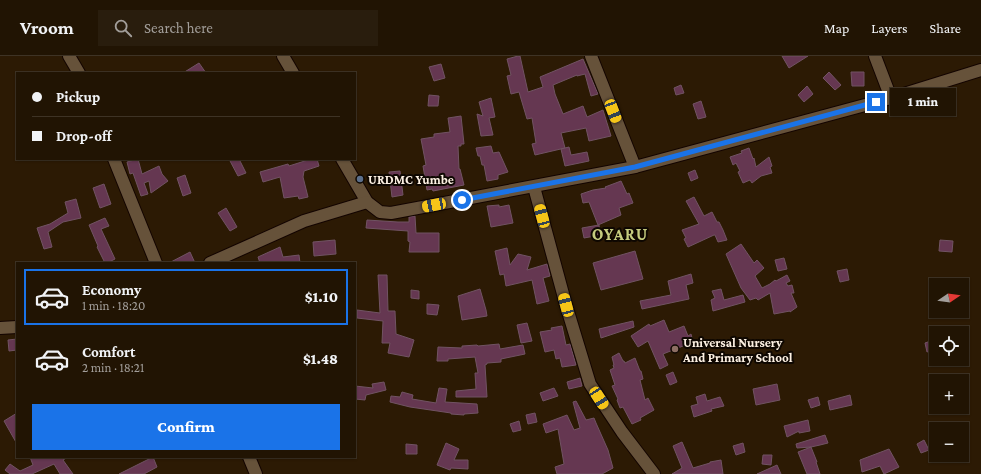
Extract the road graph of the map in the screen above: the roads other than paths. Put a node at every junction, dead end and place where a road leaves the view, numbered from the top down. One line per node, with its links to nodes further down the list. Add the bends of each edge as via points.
1 (69, 56): 6 (street)
2 (283, 56): 7 (street)
3 (591, 56): 11 (street)
4 (875, 56): 8 (street)
5 (981, 70): 8 (street)
6 (78, 72)
7 (292, 72)
8 (891, 98): 11 (street)
9 (114, 160): 14 (street)
10 (343, 160): 13 (street)
11 (635, 167): 12 (street)
12 (534, 186): 13 (street, via 391,213 380,212); 20 (street, via 590,384)
13 (367, 202): 15 (street, via 304,222)
14 (156, 262)
15 (212, 262)
16 (16, 327): 17 (street)
17 (0, 328)
18 (249, 458): 19 (street)
19 (256, 474)
20 (654, 474)

